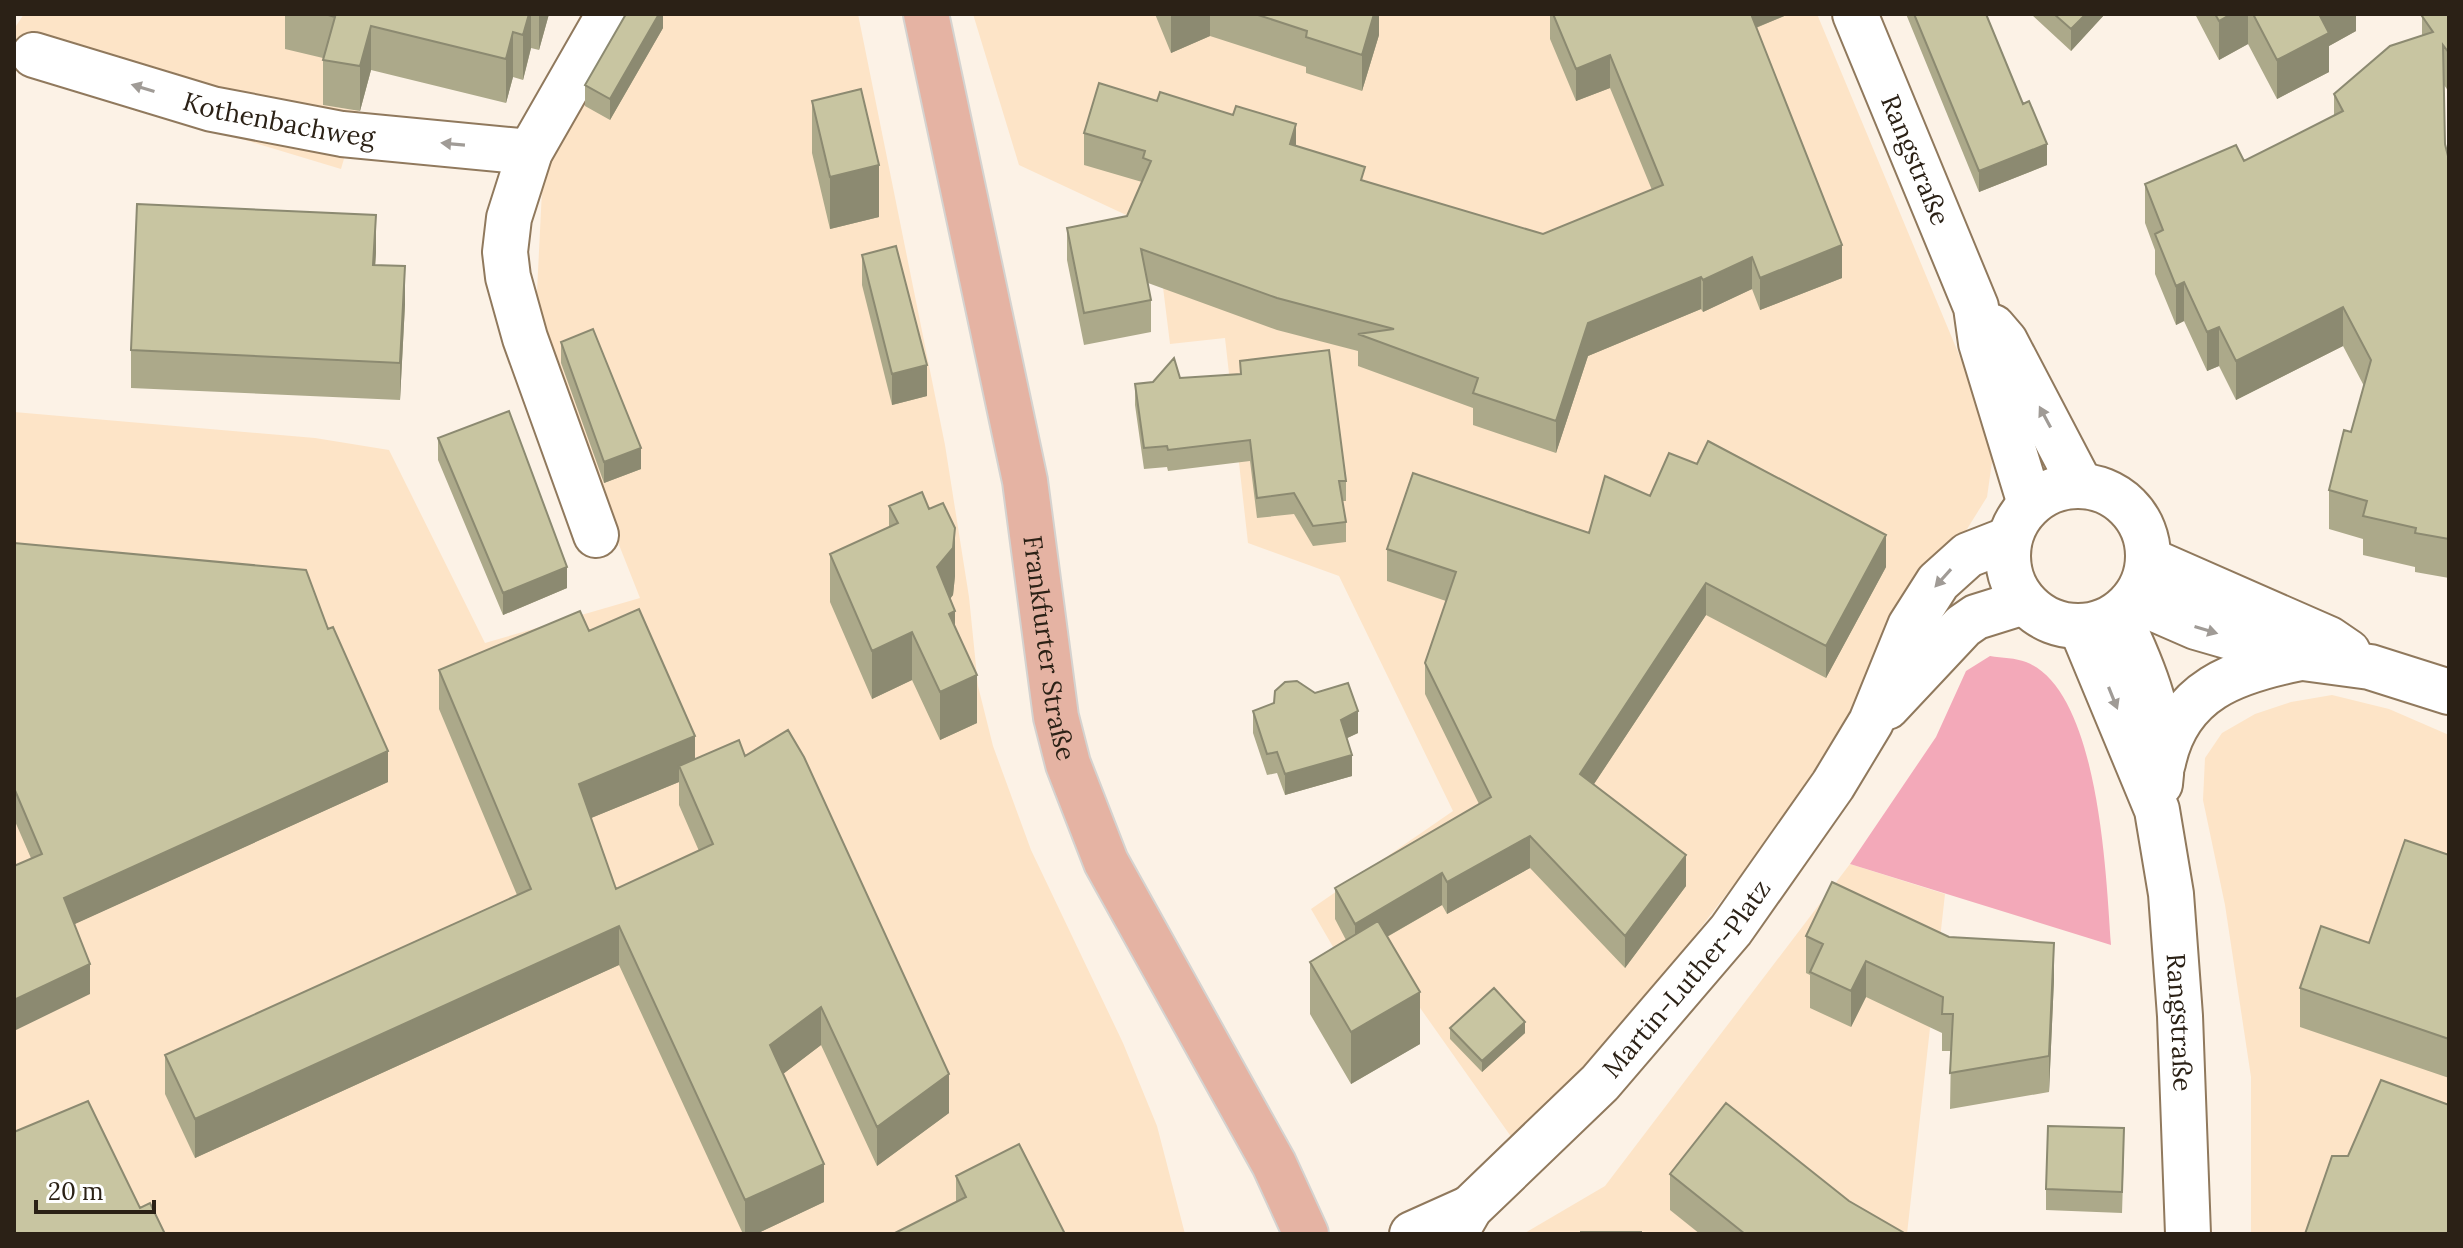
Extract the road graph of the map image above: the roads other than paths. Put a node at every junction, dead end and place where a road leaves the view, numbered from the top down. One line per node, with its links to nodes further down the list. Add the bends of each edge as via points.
1 (609, 14): 5 (street)
2 (926, 14): 20 (main road, Frankfurter Straße, via 1025,481 1056,717 1068,764 1106,862 1274,1164)
3 (1855, 14): 6 (street, Rangstraße)
4 (34, 55): 5 (street, Kothenbachweg, one-way to 4, via 328,132 212,109)
5 (530, 152): 9 (street, via 509,218 508,277)
6 (1976, 307): 7 (street, Rangstraße, one-way to 6, via 2005,341); 8 (street, Rangstraße)
7 (2081, 486): 8 (street, Martin-Luther-Platz, via 2063,487); 10 (street, via 2116,496 2131,509 2144,533)
8 (2020, 522): 11 (street, via 2009,573); 16 (street, Martin-Luther-Platz, one-way to 16, via 1968,555 1938,582 1910,626)
9 (596, 535)
10 (2149, 560): 12 (street, via 2147,574); 14 (street, via 2329,639)
11 (2024, 602): 12 (street, via 2050,621); 16 (street, Martin-Luther-Platz, via 1963,626)
12 (2111, 614): 13 (street, one-way to 13, via 2196,627); 17 (street, Rangstraße, via 2147,676); 18 (street, Rangstraße, one-way to 18)
13 (2303, 658): 14 (street); 17 (street, via 2248,670 2193,702 2168,737)
14 (2370, 667): 15 (street)
15 (2449, 692)
16 (1871, 722): 19 (street, Martin-Luther-Platz, via 1740,918 1665,1012)
17 (2163, 765): 18 (street, Rangstraße)
18 (2157, 810): 22 (street, Rangstraße, via 2171,894 2178,987)
19 (1462, 1221): 21 (street, Martin-Luther-Platz)
20 (1306, 1234)
21 (1412, 1234)
22 (2188, 1234)

